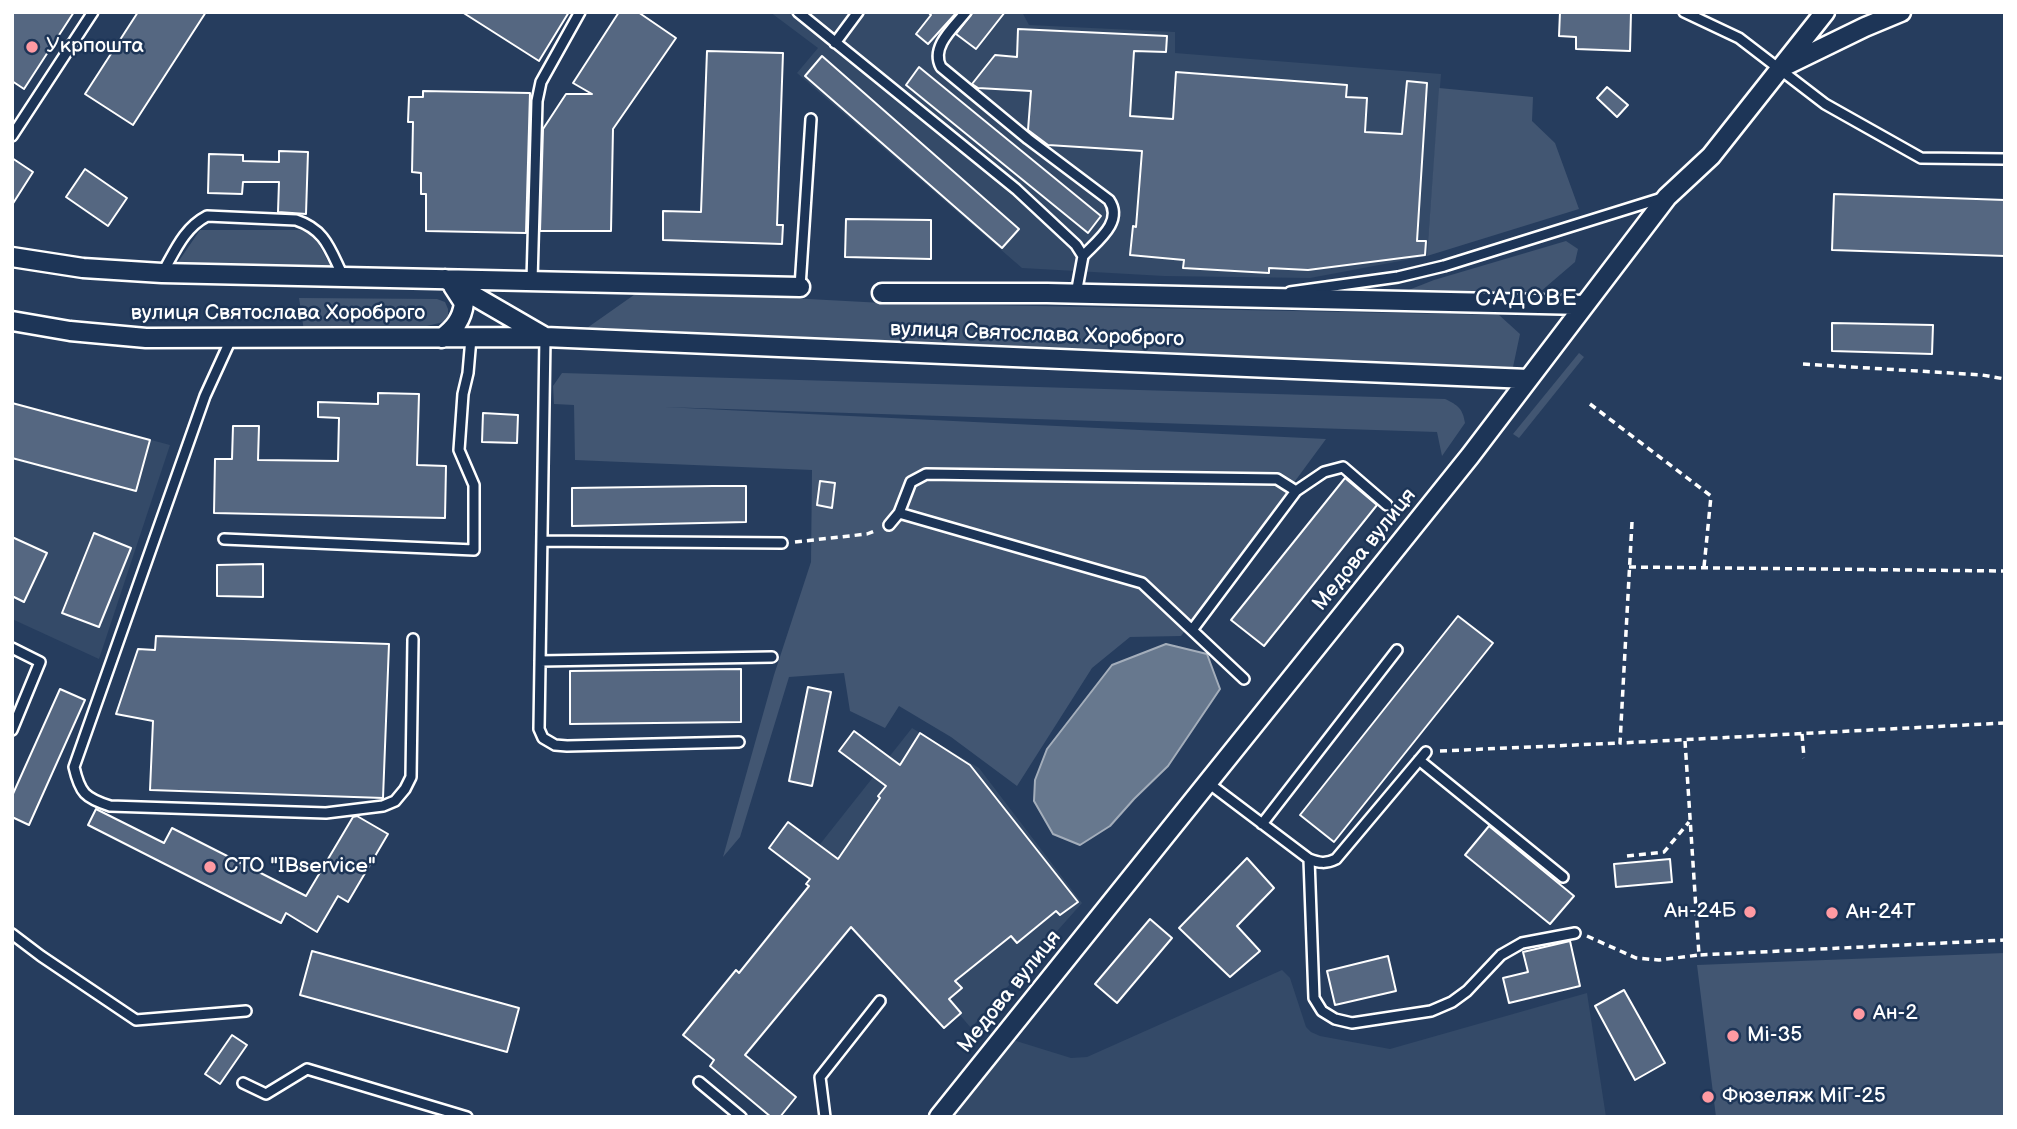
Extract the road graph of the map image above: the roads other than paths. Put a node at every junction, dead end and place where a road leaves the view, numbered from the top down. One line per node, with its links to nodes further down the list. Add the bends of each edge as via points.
1 (93, 12): 12 (lane)
2 (580, 12): 20 (lane, via 541,82 537,102)
3 (798, 12): 9 (lane)
4 (858, 12): 9 (lane)
5 (966, 12): 15 (lane, via 940,47 941,67 1115,209 1112,223)
6 (1684, 12): 10 (lane, via 1738,38)
7 (1825, 12): 10 (street, Медова вулиця)
8 (1901, 12): 10 (street)
9 (835, 43): 15 (lane, via 1016,189)
10 (1781, 68): 13 (lane, via 1825,103 1921,158); 14 (street, Медова вулиця, via 1712,156)
11 (811, 119): 21 (lane)
12 (12, 136)
13 (2005, 159)
14 (1667, 197): 24 (lane, via 1444,266); 25 (street, Медова вулиця)
15 (1083, 256): 23 (lane)
16 (12, 257): 17 (street, вулиця Святослава Хороброго)
17 (162, 273): 18 (street, вулиця Святослава Хороброго); 18 (lane, via 186,232 206,216 296,220 310,225 322,235)
18 (343, 276): 19 (street, вулиця Святослава Хороброго)
19 (442, 278): 20 (street, вулиця Святослава Хороброго); 27 (street, вулиця Святослава Хороброго); 28 (street, via 464,303 457,324)
20 (532, 281): 21 (street, вулиця Святослава Хороброго)
21 (800, 287)
22 (882, 293): 23 (street, вулиця Святослава Хороброго)
23 (1076, 294): 24 (street, вулиця Святослава Хороброго)
24 (1261, 298): 25 (street, вулиця Святослава Хороброго)
25 (1584, 305): 31 (street, Медова вулиця)
26 (12, 321): 30 (street, вулиця Святослава Хороброго, via 146,338)
27 (545, 337): 29 (street, вулиця Святослава Хороброго); 31 (street, вулиця Святослава Хороброго); 37 (lane)
28 (442, 338): 29 (street, вулиця Святослава Хороброго); 30 (street, вулиця Святослава Хороброго)
29 (471, 338): 36 (lane, via 459,450 474,485 474,550)
30 (231, 339): 40 (lane, via 205,396 74,767 78,786 90,799 110,806 326,813 383,806 395,800 411,777)
31 (1528, 379): 48 (street, Медова вулиця)
32 (1296, 491): 33 (lane, via 1324,472 1343,467); 34 (lane, via 1277,479 926,474 911,482); 39 (lane)
33 (1387, 505)
34 (899, 513): 35 (lane); 39 (lane, via 1142,583)
35 (889, 525)
36 (223, 539)
37 (542, 541): 38 (lane); 44 (lane)
38 (782, 543)
39 (1192, 631): 45 (lane)
40 (413, 639)
41 (12, 648): 46 (lane, via 40,662)
42 (1397, 650): 49 (lane)
43 (772, 657): 44 (lane)
44 (540, 661): 47 (lane, via 539,729 542,738 555,745)
45 (1244, 679)
46 (12, 730)
47 (739, 742)
48 (1207, 782): 49 (lane); 61 (street, Медова вулиця)
49 (1262, 824): 50 (lane)
50 (1308, 859): 51 (lane, via 1318,863 1336,859 1423,756); 52 (lane, via 1314,998 1322,1011 1335,1019 1352,1023 1431,1011 1467,991 1501,955 1522,943)
51 (1563, 877)
52 (1575, 933)
53 (12, 934): 55 (lane, via 136,1020)
54 (880, 1001): 60 (lane, via 820,1077)
55 (246, 1011)
56 (699, 1082): 59 (lane)
57 (243, 1083): 58 (lane, via 266,1094 307,1069)
58 (467, 1117)
59 (741, 1117)
60 (825, 1117)
61 (939, 1117)

